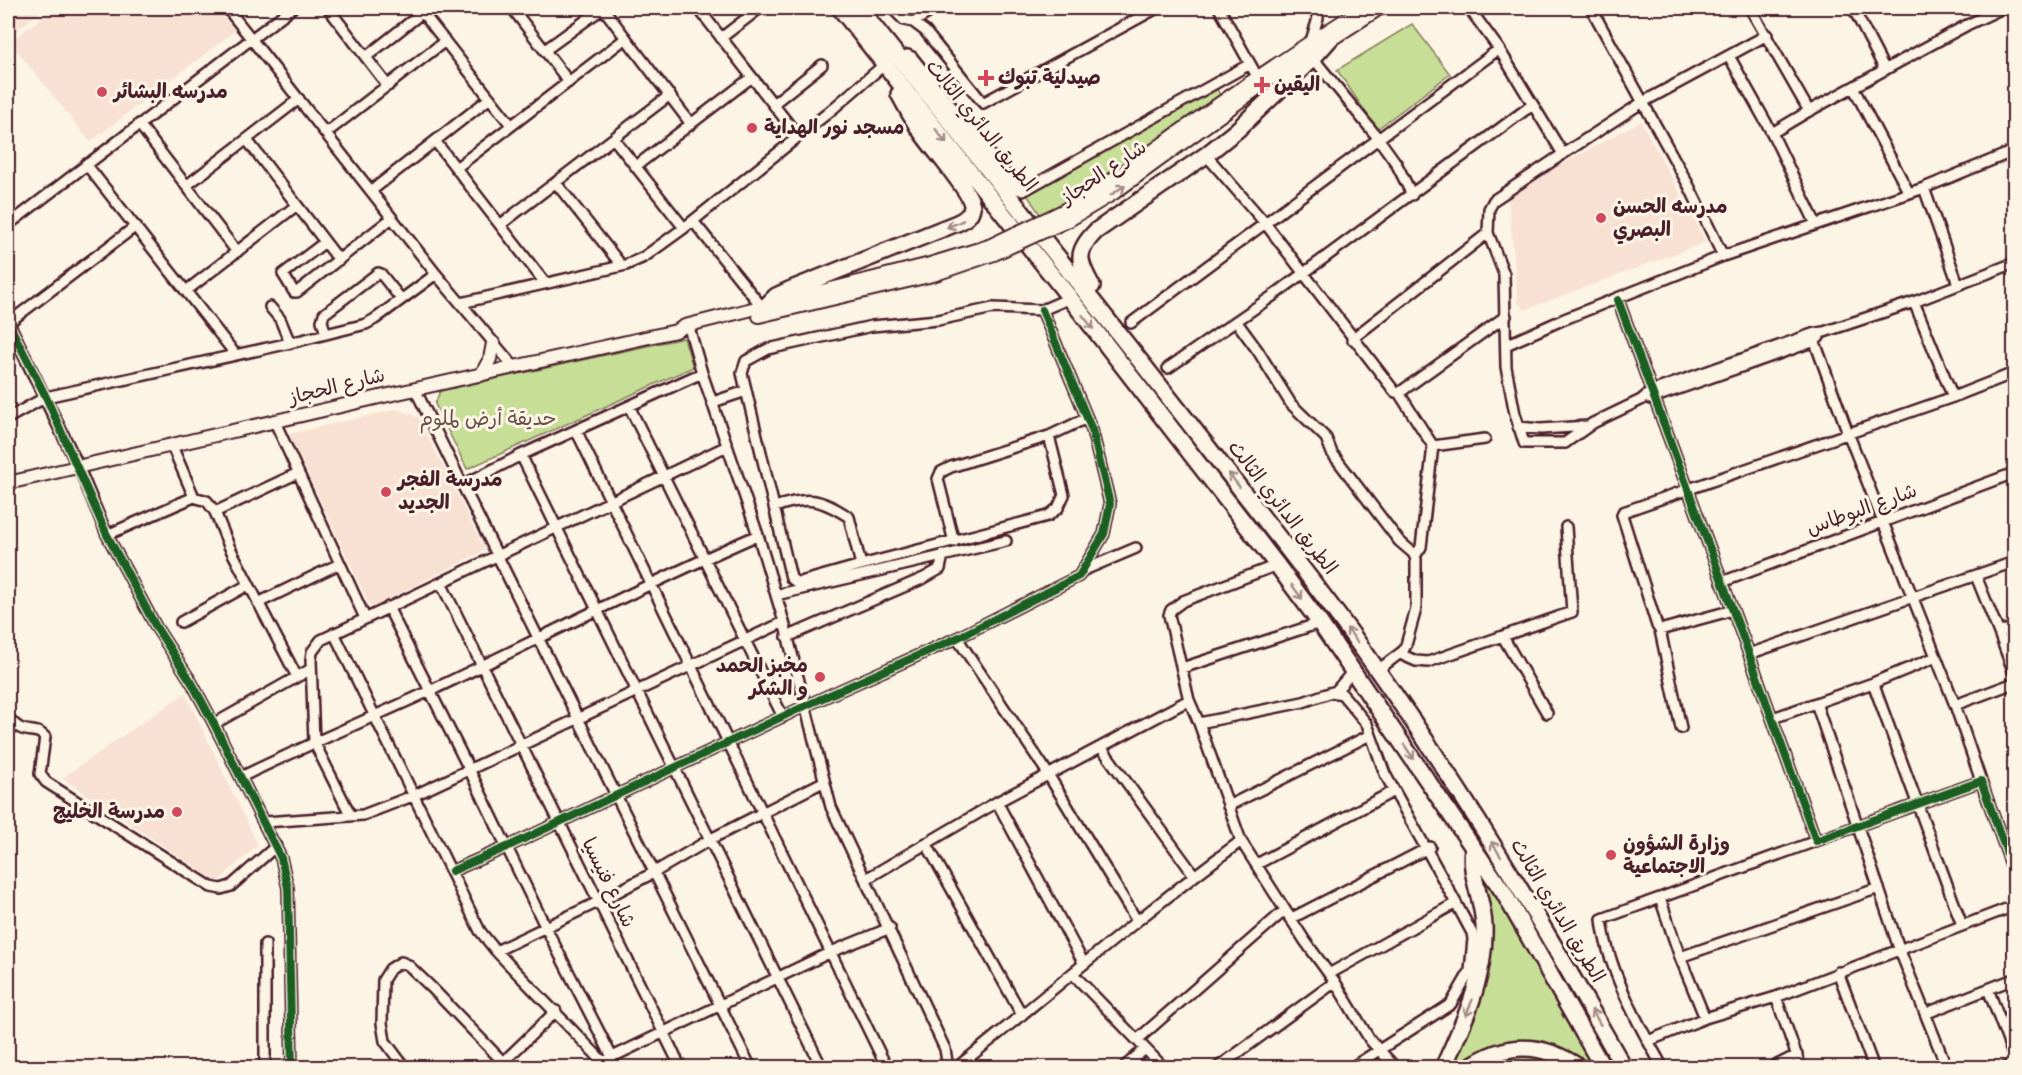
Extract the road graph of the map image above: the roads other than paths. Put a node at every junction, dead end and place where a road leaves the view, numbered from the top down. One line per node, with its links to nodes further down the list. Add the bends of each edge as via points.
1 (227, 8): 27 (street)
2 (292, 8): 27 (street)
3 (328, 8): 34 (street)
4 (512, 8): 32 (street)
5 (603, 8): 25 (street); 32 (street)
6 (698, 8): 26 (street)
7 (760, 8): 26 (street)
8 (840, 8): 39 (highway, الطريق الدائري الثالث)
9 (859, 8): 35 (highway, الطريق الدائري الثالث)
10 (892, 8): 23 (street, via 904,20)
11 (937, 8): 23 (street)
12 (1157, 8): 23 (street, via 983,103 931,38)
13 (1219, 8): 37 (street)
14 (1314, 8): 30 (street, via 1318,18)
15 (1365, 8): 30 (main road, شارع الحجاز)
16 (1380, 8): 28 (main road, شارع الحجاز)
17 (1469, 8): 31 (street)
18 (1591, 8): 49 (street)
19 (1750, 8): 24 (street)
20 (1853, 8): 40 (street)
21 (2003, 8): 40 (street)
22 (425, 10): 29 (street); 34 (street)
23 (913, 22)
24 (1767, 35): 33 (street); 52 (street)
25 (626, 38): 43 (street); 46 (street)
26 (721, 38): 41 (street)
27 (252, 39): 48 (street); 53 (street)
28 (1329, 40): 36 (highway); 76 (main road, شارع الحجاز, one-way to 28, via 1114,193)
29 (445, 41): 44 (street); 47 (street)
30 (1311, 41): 42 (main road, شارع الحجاز)
31 (1499, 49): 51 (street); 59 (street)
32 (545, 51): 43 (street)
33 (1729, 56): 49 (street); 57 (street)
34 (366, 57): 44 (street)
35 (899, 57): 37 (street, via 912,57 1023,191); 107 (highway, الطريق الدائري الثالث)
36 (1313, 58): 59 (street); 65 (highway)
37 (1250, 64): 42 (street)
38 (822, 65): 50 (street)
39 (888, 68): 58 (street); 98 (highway, الطريق الدائري الثالث, one-way to 98); 103 (highway, one-way to 103, via 919,130 970,199 970,213 957,223 789,290)
40 (1885, 70): 45 (street)
41 (752, 77): 50 (street); 54 (street)
42 (1258, 78): 76 (main road, شارع الحجاز)
43 (569, 82): 55 (street)
44 (388, 86): 56 (street)
45 (1853, 87): 52 (street); 73 (street)
46 (669, 95): 54 (street); 60 (street)
47 (489, 98): 55 (street); 62 (street)
48 (299, 99): 56 (street); 61 (street)
49 (1643, 102): 64 (street); 89 (street)
50 (773, 104): 58 (street)
51 (1532, 105): 64 (street); 74 (street)
52 (1809, 111): 57 (street)
53 (139, 124): 66 (street); 70 (street)
54 (691, 124): 67 (street)
55 (511, 126): 68 (street)
56 (326, 133): 72 (street)
57 (1772, 133): 80 (street)
58 (798, 136): 78 (street)
59 (1378, 138): 74 (street); 79 (street)
60 (614, 139): 67 (street); 69 (street)
61 (247, 140): 70 (street); 75 (street)
62 (435, 141): 68 (street); 72 (street)
63 (2014, 151): 71 (street)
64 (1563, 154): 85 (street, via 1494,200 1489,209)
65 (1206, 155): 79 (street); 107 (highway, via 1085,242 1080,254 1082,268)
66 (86, 164): 81 (street); 83 (street)
67 (636, 166): 84 (street)
68 (456, 168): 82 (street)
69 (556, 183): 82 (street); 92 (street)
70 (186, 186): 88 (street)
71 (1924, 188): 73 (street); 96 (street)
72 (371, 191): 77 (street)
73 (1910, 193): 80 (street)
74 (1412, 195): 93 (street)
75 (297, 204): 86 (street); 88 (street)
76 (1066, 215): 87 (main road, شارع الحجاز, bridge)
77 (392, 218): 90 (street); 94 (street)
78 (693, 221): 84 (street); 103 (street)
79 (1265, 223): 93 (street); 110 (street)
80 (1816, 224): 89 (street)
81 (8, 225)
82 (500, 225): 95 (street)
83 (136, 226): 97 (street); 109 (street)
84 (684, 228): 92 (street, via 644,257)
85 (1488, 233): 106 (street, via 1504,271); 115 (street)
86 (325, 242): 90 (street); 90 (street, via 283,274 294,292)
87 (992, 250): 103 (main road, شارع الحجاز); 112 (main road, شارع الحجاز, via 933,275)
88 (237, 252): 97 (street)
89 (1724, 256): 100 (street)
90 (339, 260)
91 (2014, 263): 96 (street)
92 (622, 266): 95 (street)
93 (1303, 273): 108 (street); 115 (street)
94 (436, 274): 99 (street); 102 (street)
95 (545, 283): 102 (street)
96 (1958, 284): 101 (street)
97 (186, 291): 120 (street)
98 (1070, 298): 105 (street); 175 (highway, الطريق الدائري الثالث, one-way to 175)
99 (401, 299): 113 (street, via 375,320); 113 (street, via 378,273 324,314)
100 (1618, 300): 119 (street); 129 (street)
101 (1914, 302): 114 (street); 131 (street)
102 (461, 303): 118 (street)
103 (764, 306): 111 (main road, شارع الحجاز)
104 (270, 307): 117 (street)
105 (1042, 310): 127 (street, via 993,308 938,320 872,326 768,349 746,361 742,373); 135 (street)
106 (1506, 316): 119 (street); 128 (street)
107 (1110, 321): 209 (highway, الطريق الدائري الثالث, one-way to 107, via 1312,580)
108 (1236, 321): 122 (street); 165 (street, via 1291,404 1326,438 1332,453)
109 (8, 322): 116 (street)
110 (1131, 323)
111 (675, 331): 112 (main road, شارع الحجاز); 121 (main road, شارع الحجاز)
112 (690, 331): 123 (street)
113 (326, 334): 117 (street)
114 (1813, 338): 129 (street); 140 (street)
115 (1352, 339): 128 (street)
116 (12, 340): 130 (street)
117 (290, 343): 120 (street)
118 (493, 343): 121 (street); 125 (main road)
119 (1506, 345): 138 (street)
120 (236, 355): 130 (street)
121 (514, 367): 125 (main road, شارع الحجاز)
122 (1168, 368)
123 (702, 373): 132 (street); 133 (street)
124 (2014, 373): 131 (street)
125 (481, 375): 126 (main road, شارع الحجاز)
126 (415, 388): 136 (main road, شارع الحجاز); 152 (street)
127 (746, 391): 132 (street); 156 (street)
128 (1399, 393): 145 (street)
129 (1653, 394): 137 (street); 153 (street)
130 (46, 397): 134 (street); 147 (street)
131 (1953, 397): 140 (street)
132 (712, 402): 144 (street)
133 (630, 406): 139 (street); 150 (street)
134 (8, 418)
135 (1087, 418): 141 (street); 176 (street, via 1110,504 1104,534)
136 (275, 422): 143 (main road, شارع الحجاز); 148 (street)
137 (1587, 426): 138 (street); 138 (street, via 1565,443 1524,443)
138 (1518, 428)
139 (576, 430): 146 (street); 155 (street)
140 (1848, 433): 153 (street); 158 (street)
141 (1049, 436): 164 (street, via 1064,495 1058,508 1047,516); 164 (street, via 941,472 938,479)
142 (1485, 439): 145 (street)
143 (172, 446): 147 (main road, شارع الحجاز); 154 (street)
144 (727, 446): 150 (street); 162 (street)
145 (1433, 446): 166 (street)
146 (521, 455): 152 (street); 159 (street)
147 (78, 466): 151 (main road, شارع الحجاز); 161 (street)
148 (298, 473): 157 (street); 173 (street)
149 (2014, 473): 158 (street, شارع البوطاس)
150 (664, 475): 155 (street); 171 (street)
151 (8, 483)
152 (464, 485): 168 (street)
153 (1689, 489): 178 (street); 193 (street, via 1622,513)
154 (194, 497): 157 (street, via 207,501); 161 (street)
155 (609, 501): 159 (street); 180 (street)
156 (775, 507): 174 (street, via 795,500 824,502 849,517); 174 (street, via 794,582)
157 (215, 512): 181 (street)
158 (1884, 521): 178 (street, شارع البوطاس); 183 (street)
159 (556, 527): 168 (street); 186 (street)
160 (1566, 527): 197 (street, via 1573,610)
161 (107, 535): 229 (street)
162 (758, 535): 171 (street); 182 (street)
163 (1006, 541): 169 (street)
164 (954, 542): 174 (street)
165 (1402, 544): 166 (street); 170 (street)
166 (1421, 547): 170 (street)
167 (1136, 548): 176 (street)
168 (499, 554): 179 (street); 198 (street)
169 (944, 555): 182 (street); 196 (street, via 939,569 924,578)
170 (1415, 556): 201 (street, via 1416,609)
171 (705, 558): 180 (street); 200 (street)
172 (2014, 562): 177 (street)
173 (339, 564): 184 (street); 188 (street)
174 (861, 565)
175 (1277, 565): 191 (highway, الطريق الدائري الثالث, one-way to 191); 206 (street, via 1183,601 1171,610)
176 (1084, 570): 199 (street, via 1075,579)
177 (1976, 576): 183 (street); 195 (street)
178 (1722, 582): 187 (street)
179 (441, 584): 185 (street); 205 (street, شارع فنيسيا)
180 (651, 584): 186 (street); 204 (street)
181 (248, 585): 184 (street); 189 (street)
182 (776, 595): 190 (street)
183 (1914, 597): 202 (street); 203 (street)
184 (258, 603): 211 (street)
185 (388, 607): 188 (street); 215 (street)
186 (598, 609): 198 (street); 214 (street)
187 (1733, 610): 193 (street); 202 (street)
188 (365, 618): 194 (street)
189 (181, 621)
190 (784, 622): 196 (street); 200 (street)
191 (1320, 623): 206 (street); 208 (highway, الطريق الدائري الثالث)
192 (2014, 627): 195 (street)
193 (1660, 630): 231 (street)
194 (333, 633): 207 (street, via 312,652); 223 (street)
195 (1999, 633): 210 (street)
196 (788, 637): 220 (street)
197 (1503, 637): 201 (street, via 1428,662); 222 (street)
198 (540, 638): 205 (street); 224 (street)
199 (957, 638): 220 (street); 239 (street)
200 (744, 640): 204 (street); 225 (street)
201 (1400, 654): 209 (street)
202 (1749, 654): 227 (street)
203 (1936, 657): 212 (street); 219 (street)
204 (692, 665): 214 (street); 234 (street)
205 (482, 666): 215 (street); 235 (street, شارع فنيسيا)
206 (1182, 668): 217 (street)
207 (311, 669): 211 (street); 233 (street)
208 (1354, 670): 216 (street); 221 (highway, الطريق الدائري الثالث)
209 (1377, 670): 325 (highway, الطريق الدائري الثالث, one-way to 209, via 1525,894)
210 (2014, 673)
211 (297, 677): 229 (street)
212 (1874, 683): 218 (street); 247 (street)
213 (2014, 683): 219 (street)
214 (637, 690): 224 (street); 237 (street)
215 (430, 691): 223 (street); 238 (street)
216 (1335, 692): 228 (street); 230 (street, via 1349,700)
217 (1189, 700): 228 (street); 236 (street)
218 (1816, 703): 227 (street); 253 (street)
219 (1955, 705): 241 (street)
220 (805, 706): 225 (street); 242 (street)
221 (1382, 712): 230 (street); 261 (highway, الطريق الدائري الثالث, one-way to 261)
222 (1547, 713)
223 (375, 715): 233 (street); 244 (street)
224 (579, 717): 235 (street); 245 (street)
225 (783, 717): 234 (street)
226 (8, 718): 258 (street, via 22,729 35,730 45,737 40,774 46,782 211,887 231,886)
227 (1773, 718): 256 (street)
228 (1199, 723): 248 (street)
229 (214, 724): 240 (street)
230 (1367, 724): 232 (street)
231 (1681, 728)
232 (1370, 735): 243 (street); 248 (street)
233 (314, 742): 240 (street); 250 (street)
234 (727, 744): 237 (street); 249 (street)
235 (521, 745): 238 (street); 252 (street, شارع فنيسيا)
236 (1101, 747): 239 (street); 266 (street)
237 (675, 768): 245 (street); 254 (street)
238 (469, 769): 244 (street); 259 (street)
239 (1048, 776): 246 (street); 274 (street)
240 (241, 777): 251 (street)
241 (1981, 781): 247 (street); 265 (street)
242 (823, 782): 249 (street); 267 (street)
243 (1394, 791): 260 (street); 262 (street)
244 (415, 795): 250 (street); 263 (street)
245 (616, 795): 252 (street); 264 (street)
246 (997, 802): 257 (street); 283 (street)
247 (1917, 804): 253 (street); 275 (street)
248 (1228, 806): 255 (street)
249 (763, 813): 254 (street); 281 (street)
250 (351, 816): 251 (street)
251 (265, 822): 258 (street)
252 (560, 822): 259 (street); 270 (street, شارع فنيسيا)
253 (1857, 827): 256 (street); 268 (street)
254 (711, 839): 264 (street); 287 (street)
255 (1241, 841): 262 (street); 266 (street)
256 (1816, 841): 269 (street)
257 (926, 843): 267 (street); 295 (street)
258 (276, 846): 308 (street, via 288,888)
259 (507, 847): 263 (street); 276 (street)
260 (1429, 848): 271 (street); 273 (street)
261 (1473, 848): 321 (highway, one-way to 321, via 1471,866 1484,925 1483,954 1474,996); 324 (highway, الطريق الدائري الثالث, via 1515,911)
262 (1257, 864): 273 (street)
263 (452, 871): 279 (street, via 474,920)
264 (653, 873): 270 (street); 292 (street)
265 (2014, 873)
266 (1194, 875): 274 (street)
267 (866, 879): 277 (street)
268 (1879, 888): 280 (street); 282 (street)
269 (1660, 898): 282 (street); 299 (street, via 1602,921 1624,993)
270 (598, 902): 276 (street); 297 (street, شارع فنيسيا)
271 (1456, 903): 286 (street); 301 (street, via 1473,936 1469,974 1448,1007)
272 (2014, 906): 275 (street)
273 (1288, 915): 286 (street); 298 (street)
274 (1137, 921): 283 (street)
275 (1962, 925): 280 (street)
276 (544, 927): 279 (street); 304 (street)
277 (890, 928): 281 (street); 314 (street, via 945,1049)
278 (265, 944): 307 (street)
279 (496, 951): 293 (street)
280 (1900, 951): 284 (street); 294 (street)
281 (831, 952): 287 (street); 313 (street)
282 (1680, 957): 296 (street)
283 (1084, 964): 285 (street)
284 (1838, 972): 291 (street); 329 (street)
285 (1074, 974): 295 (street); 298 (street)
286 (1329, 974): 289 (street)
287 (778, 977): 292 (street); 312 (street)
288 (2014, 979): 290 (street)
289 (1335, 982): 301 (street); 318 (street)
290 (1988, 989): 294 (street); 303 (street)
291 (1776, 997): 296 (street); 302 (street)
292 (720, 1005): 297 (street); 311 (street)
293 (556, 1011): 304 (street); 306 (street)
294 (1927, 1013): 330 (street)
295 (1022, 1015): 315 (street)
296 (1706, 1018): 299 (street)
297 (663, 1032): 304 (street); 310 (street, شارع فنيسيا)
298 (1137, 1040): 300 (street)
299 (1648, 1041): 326 (street)
300 (1145, 1049): 316 (street); 317 (street)
301 (1378, 1051): 319 (street); 320 (street)
302 (1797, 1055): 327 (street); 328 (street)
303 (2014, 1057)
304 (608, 1064)
305 (2014, 1064): 331 (street)
306 (500, 1065): 309 (street, via 432,988 400,962 383,980 382,1023 385,1041)
307 (265, 1068)
308 (292, 1068)
309 (405, 1068)
310 (681, 1068)
311 (751, 1068)
312 (822, 1068)
313 (887, 1068)
314 (948, 1068)
315 (956, 1068)
316 (1123, 1068)
317 (1164, 1068)
318 (1217, 1068)
319 (1351, 1068)
320 (1396, 1068)
321 (1443, 1068)
322 (1468, 1068): 323 (highway, via 1492,1053 1521,1047 1559,1055)
323 (1580, 1068)
324 (1603, 1068)
325 (1624, 1068)
326 (1663, 1068)
327 (1771, 1068)
328 (1801, 1068)
329 (1874, 1068)
330 (1947, 1068)
331 (2004, 1068)

